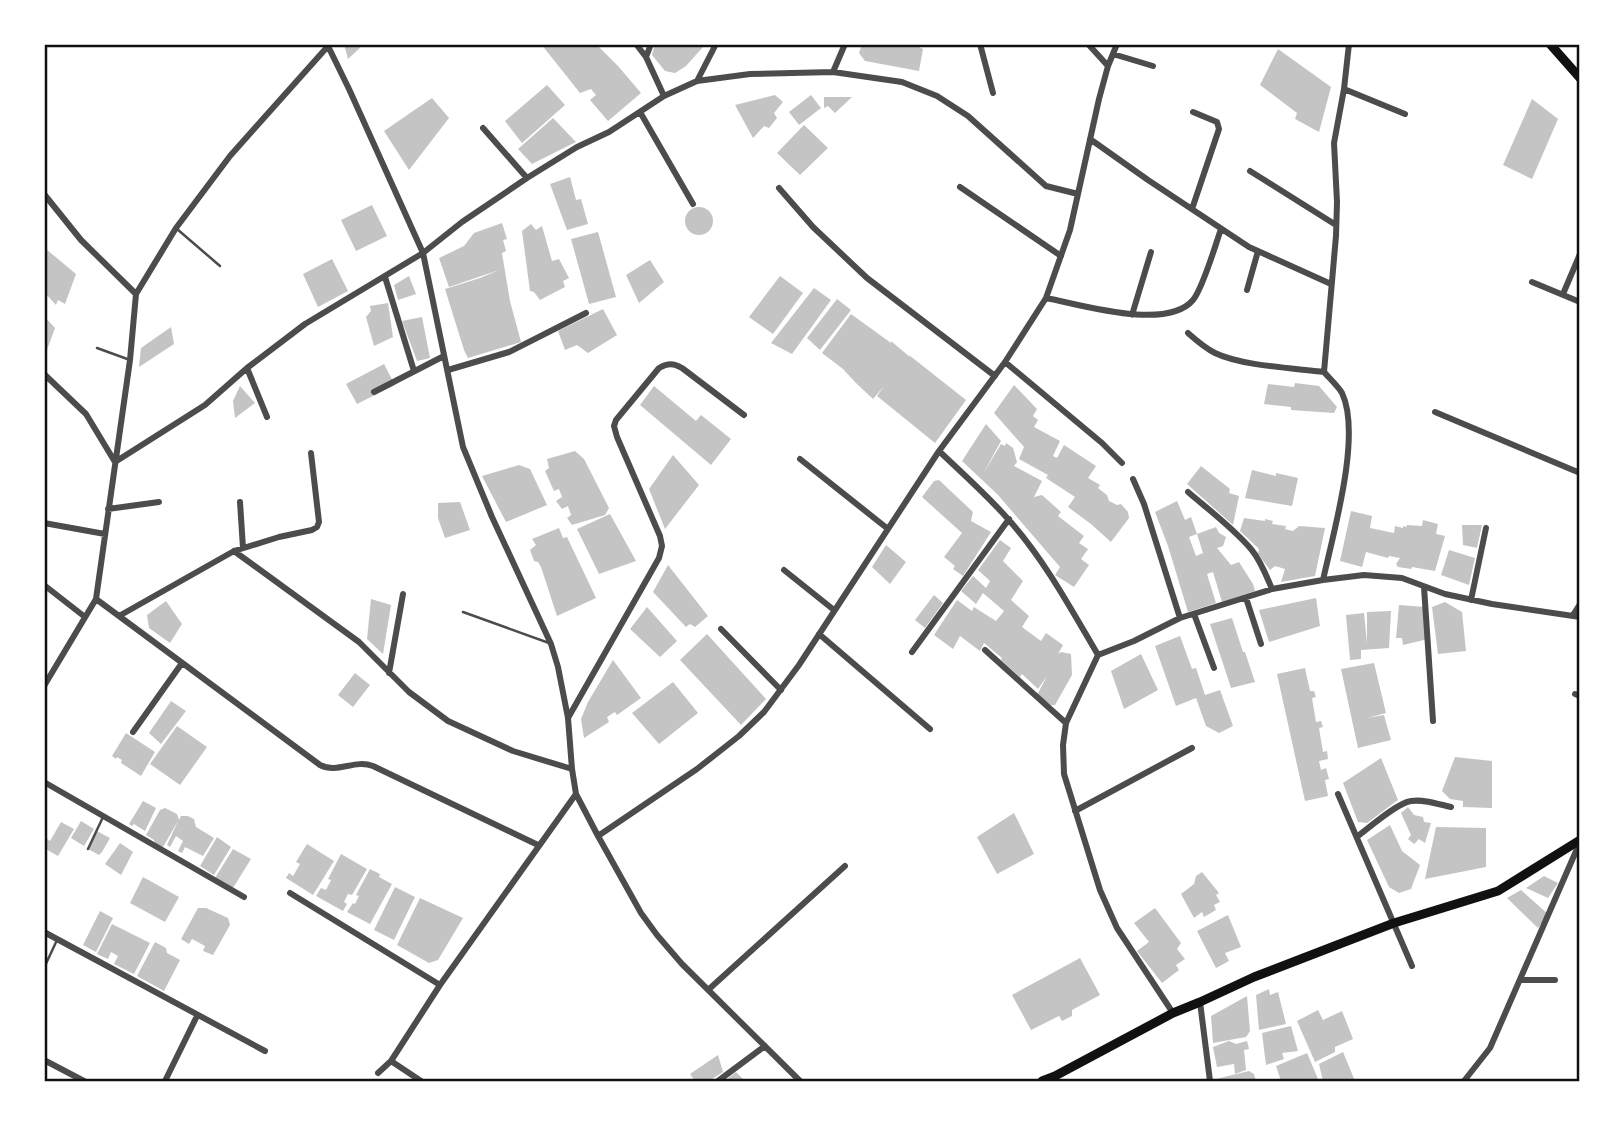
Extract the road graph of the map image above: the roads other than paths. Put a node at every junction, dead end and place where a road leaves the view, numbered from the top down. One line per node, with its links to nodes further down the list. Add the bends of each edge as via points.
1 (636, 44): 12 (street)
2 (651, 44): 12 (street)
3 (716, 44): 17 (street)
4 (845, 44): 15 (street)
5 (980, 44): 19 (street)
6 (1088, 44): 13 (street)
7 (1117, 44): 11 (street)
8 (1349, 44): 18 (street)
9 (328, 45): 35 (street, via 230,156); 39 (street)
10 (1552, 45): 16 (main road)
11 (1113, 54): 13 (street); 14 (street)
12 (646, 57): 20 (street)
13 (1108, 66): 25 (street)
14 (1153, 66)
15 (833, 72): 17 (street); 31 (street, via 902,82 937,96 968,116 1046,186)
16 (1580, 78)
17 (697, 81): 20 (street)
18 (1344, 89): 23 (street); 34 (street, via 1334,143)
19 (993, 93)
20 (664, 96): 21 (street)
21 (640, 112): 27 (street); 32 (street)
22 (1193, 112): 33 (street, via 1217,122 1219,129)
23 (1405, 114)
24 (482, 128): 27 (street)
25 (1090, 139): 31 (street); 33 (street)
26 (1250, 171): 34 (street)
27 (527, 178): 39 (street)
28 (960, 187): 41 (street)
29 (779, 188): 63 (street, via 867,278)
30 (44, 194): 47 (street, via 81,240)
31 (1077, 194): 41 (street)
32 (693, 204)
33 (1192, 209): 36 (street)
34 (1336, 225): 45 (street)
35 (176, 228): 42 (lane); 47 (street)
36 (1221, 229): 37 (street); 52 (street, via 1197,294 1186,307 1156,316)
37 (1258, 251): 45 (street); 46 (street)
38 (1151, 252): 52 (street)
39 (423, 253): 43 (street); 55 (street)
40 (1580, 254): 48 (street)
41 (1061, 256): 49 (street)
42 (220, 266)
43 (385, 277): 58 (street, via 305,324); 60 (street)
44 (1532, 282): 48 (street)
45 (1331, 284): 61 (street)
46 (1247, 290)
47 (136, 294): 56 (street)
48 (1563, 294): 50 (street)
49 (1046, 298): 52 (street); 57 (street)
50 (1580, 302)
51 (586, 313): 59 (street, via 509,352)
52 (1132, 315)
53 (1188, 333): 61 (street, via 1222,356)
54 (97, 348): 56 (lane)
55 (444, 356): 59 (street); 60 (street)
56 (130, 360): 71 (street)
57 (1005, 362): 63 (street); 72 (street)
58 (247, 368): 67 (street); 71 (street, via 205,405)
59 (448, 370): 105 (street, via 463,447)
60 (414, 371): 64 (street)
61 (1324, 372): 87 (street, via 1341,392 1349,442)
62 (44, 374): 71 (street, via 86,414)
63 (995, 376): 68 (street)
64 (374, 392)
65 (1436, 412): 73 (street)
66 (744, 415): 115 (street, via 669,364 659,368 616,420 617,437 662,547)
67 (267, 417)
68 (939, 450): 79 (street); 81 (street)
69 (311, 453): 84 (street, via 317,527)
70 (800, 460): 81 (street)
71 (115, 462): 78 (street)
72 (1122, 463)
73 (1580, 473)
74 (1133, 479): 102 (street)
75 (1188, 492): 90 (street, via 1252,550)
76 (159, 502): 78 (street)
77 (240, 502): 84 (street)
78 (108, 509): 83 (street)
79 (1009, 519): 108 (street); 109 (street)
80 (44, 523): 83 (street)
81 (888, 528): 96 (street)
82 (1486, 528): 94 (street)
83 (105, 534): 93 (street)
84 (243, 548): 85 (street)
85 (234, 551): 99 (street); 112 (street, via 359,642)
86 (784, 570): 96 (street)
87 (1323, 580): 89 (street, via 1382,576); 90 (street)
88 (44, 585): 101 (street)
89 (1424, 587): 94 (street); 116 (street)
90 (1272, 589): 92 (street)
91 (403, 594): 112 (street)
92 (1246, 598): 98 (street); 106 (street)
93 (96, 599): 99 (street); 101 (street)
94 (1471, 600): 100 (street)
95 (1580, 604): 100 (street)
96 (834, 610): 104 (street)
97 (463, 612): 105 (lane)
98 (1195, 614): 102 (street); 111 (street)
99 (119, 616): 110 (street)
100 (1577, 616)
101 (85, 617): 113 (street)
102 (1180, 618): 109 (street)
103 (721, 629): 114 (street)
104 (819, 634): 114 (street); 118 (street)
105 (551, 644): 115 (street)
106 (1261, 644)
107 (985, 650): 117 (street)
108 (912, 652)
109 (1098, 655): 117 (street)
110 (182, 663): 119 (street); 131 (street, via 320,765 337,768 365,763)
111 (1214, 668)
112 (389, 673): 121 (street, via 448,721 513,751)
113 (44, 686)
114 (781, 690): 128 (street, via 739,736)
115 (568, 718): 121 (street)
116 (1433, 721)
117 (1066, 723): 126 (street, via 1064,774)
118 (930, 729)
119 (133, 732)
120 (1192, 748): 126 (street)
121 (572, 769): 123 (street)
122 (44, 782): 127 (street)
123 (576, 793): 128 (street); 131 (street)
124 (1339, 794): 129 (street)
125 (1451, 807): 129 (street, via 1408,801)
126 (1075, 811): 148 (street, via 1117,928)
127 (103, 816): 132 (lane); 137 (street)
128 (598, 836): 146 (street, via 641,913)
129 (1358, 836): 138 (street)
130 (1580, 841): 134 (street); 138 (main road, via 1498,891)
131 (538, 845): 145 (street)
132 (88, 849)
133 (845, 866): 146 (street)
134 (1569, 866): 135 (street); 143 (street)
135 (1580, 868)
136 (290, 893): 145 (street)
137 (244, 897)
138 (1394, 923): 141 (street); 147 (main road, via 1254,976)
139 (44, 932): 140 (street)
140 (58, 939): 142 (lane); 149 (street)
141 (1412, 966)
142 (44, 968)
143 (1520, 980): 144 (street); 163 (street, via 1490,1048)
144 (1555, 980)
145 (440, 985): 153 (street)
146 (708, 990): 150 (street)
147 (1200, 1002): 148 (main road); 162 (street)
148 (1173, 1013): 155 (main road)
149 (197, 1016): 151 (street); 157 (street)
150 (765, 1046): 159 (street); 160 (street)
151 (265, 1051)
152 (44, 1060): 156 (street)
153 (391, 1061): 154 (street); 158 (street)
154 (378, 1073)
155 (1056, 1079): 161 (main road)
156 (83, 1081)
157 (165, 1081)
158 (421, 1081)
159 (718, 1081)
160 (800, 1081)
161 (1042, 1081)
162 (1210, 1081)
163 (1464, 1081)

